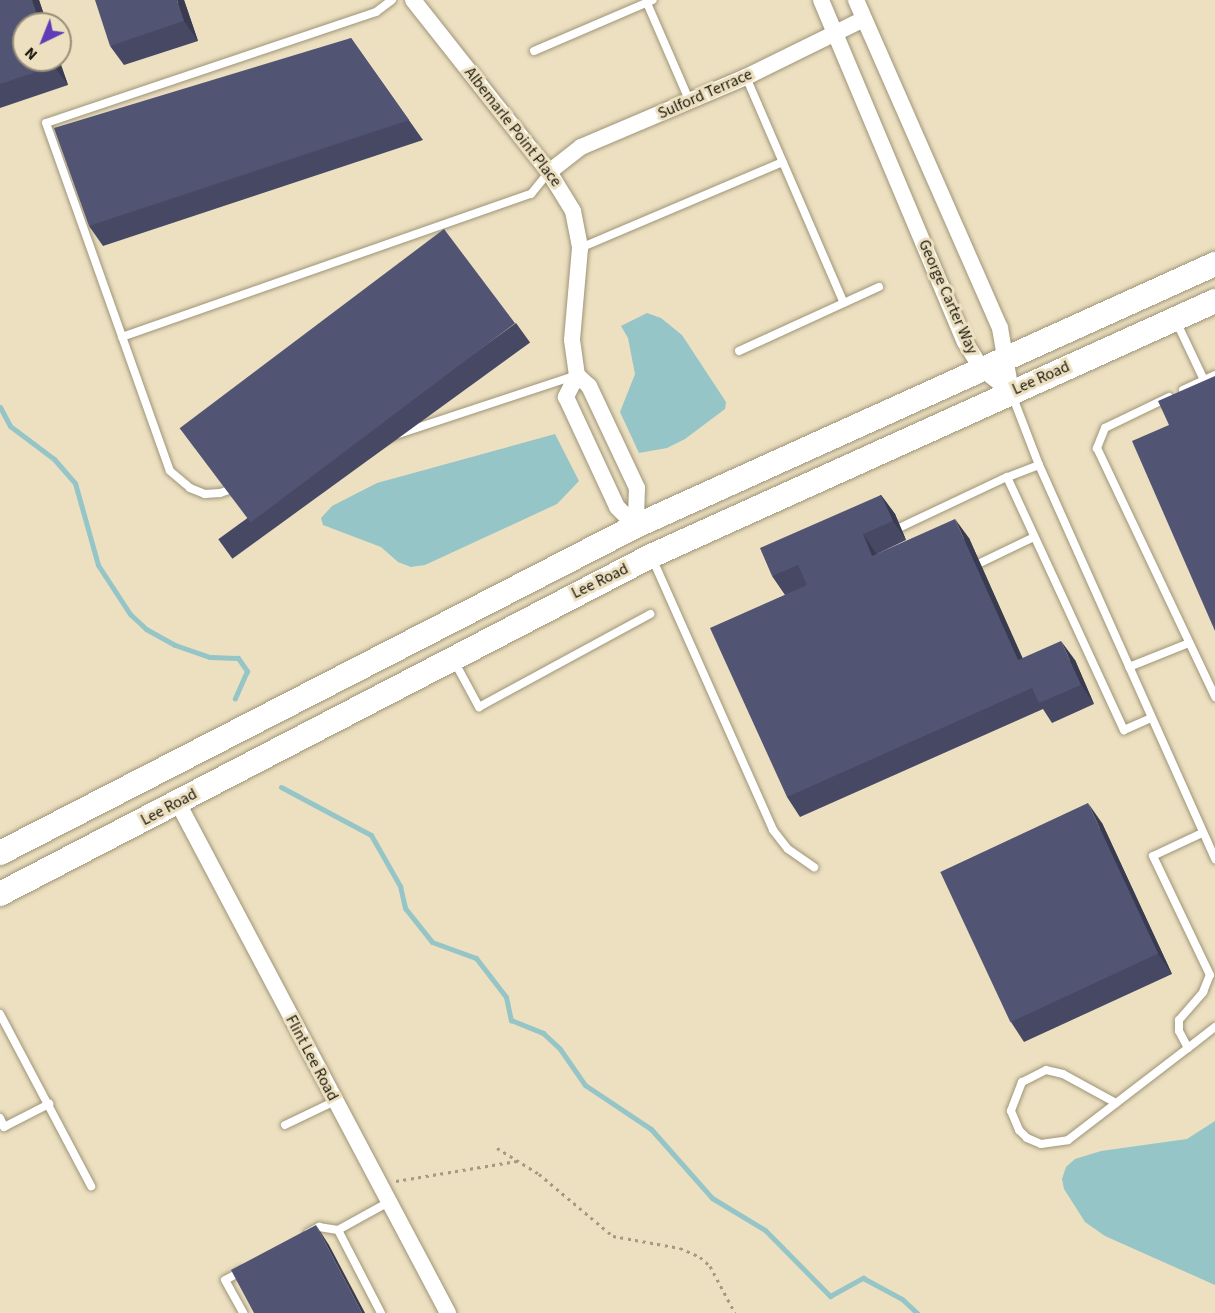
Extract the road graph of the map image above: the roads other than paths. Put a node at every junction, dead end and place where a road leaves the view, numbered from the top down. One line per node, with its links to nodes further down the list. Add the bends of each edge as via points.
1 (392, 0): 19 (lane, via 376,12 46,123)
2 (413, 0): 12 (street, Albemarle Point Place)
3 (821, 0): 7 (street, George Carter Way)
4 (856, 0): 6 (street, George Carter Way)
5 (650, 2): 8 (lane); 10 (lane)
6 (864, 19): 7 (street, Sulford Terrace); 21 (street, George Carter Way, via 1000,328)
7 (837, 31): 9 (street, Sulford Terrace); 22 (street, George Carter Way, via 965,342)
8 (534, 51)
9 (746, 77): 10 (street, Sulford Terrace); 11 (lane)
10 (690, 102): 12 (street, Sulford Terrace, via 581,147)
11 (783, 162): 13 (lane); 17 (lane)
12 (549, 172): 13 (street, Albemarle Point Place, via 573,211); 19 (lane, via 531,194)
13 (580, 248): 23 (street, Albemarle Point Place, via 572,340)
14 (1215, 264): 21 (street, Lee Road)
15 (879, 287): 17 (lane)
16 (1215, 301): 18 (street, Lee Road)
17 (844, 303): 20 (lane)
18 (1174, 319): 25 (lane); 26 (street, Lee Road)
19 (122, 337): 23 (lane, via 170,471 178,480 205,494 220,493)
20 (739, 351)
21 (1007, 357): 22 (street, Lee Road); 26 (street, George Carter Way)
22 (982, 369): 26 (street, George Carter Way); 29 (street, Lee Road)
23 (577, 375): 29 (street, Albemarle Point Place, via 589,386 637,488); 29 (street, Albemarle Point Place, via 566,397 617,507)
24 (1215, 375): 25 (lane)
25 (1204, 380): 35 (lane, via 1104,428 1097,448)
26 (1011, 392): 27 (lane); 32 (street, Lee Road)
27 (1039, 465): 28 (lane); 37 (lane)
28 (1006, 477): 30 (lane); 31 (lane)
29 (636, 526): 42 (street, Lee Road)
30 (901, 527)
31 (1034, 537): 33 (lane); 39 (lane, via 1124,730)
32 (651, 556): 36 (street, Lee Road); 44 (lane, via 773,830 788,849)
33 (980, 563)
34 (650, 614): 36 (lane, via 479,707)
35 (1189, 643): 37 (lane); 38 (lane)
36 (452, 656): 40 (street, Lee Road)
37 (1129, 667): 39 (lane)
38 (1215, 698)
39 (1151, 718): 41 (lane)
40 (177, 803): 45 (street, Lee Road); 49 (street, Flint Lee Road)
41 (1202, 833): 43 (lane); 48 (lane, via 1153,856 1210,975 1203,992 1179,1020 1179,1031)
42 (0, 853)
43 (1215, 859)
44 (814, 867)
45 (0, 894)
46 (0, 1014): 51 (lane)
47 (1215, 1027): 48 (lane)
48 (1188, 1048): 50 (lane)
49 (335, 1101): 53 (lane); 56 (street, Flint Lee Road)
50 (1116, 1103): 50 (lane, via 1068,1140 1051,1143 1027,1138 1018,1130 1011,1111 1022,1082 1046,1070 1063,1074)
51 (50, 1104): 54 (lane); 55 (lane)
52 (0, 1118): 54 (lane)
53 (285, 1125)
54 (2, 1128)
55 (91, 1186)
56 (389, 1202): 57 (lane); 62 (street, Flint Lee Road)
57 (338, 1230): 58 (lane, via 319,1227); 61 (lane)
58 (298, 1239)
59 (256, 1262): 60 (lane, via 225,1280)
60 (243, 1313)
61 (381, 1313)
62 (448, 1313)

